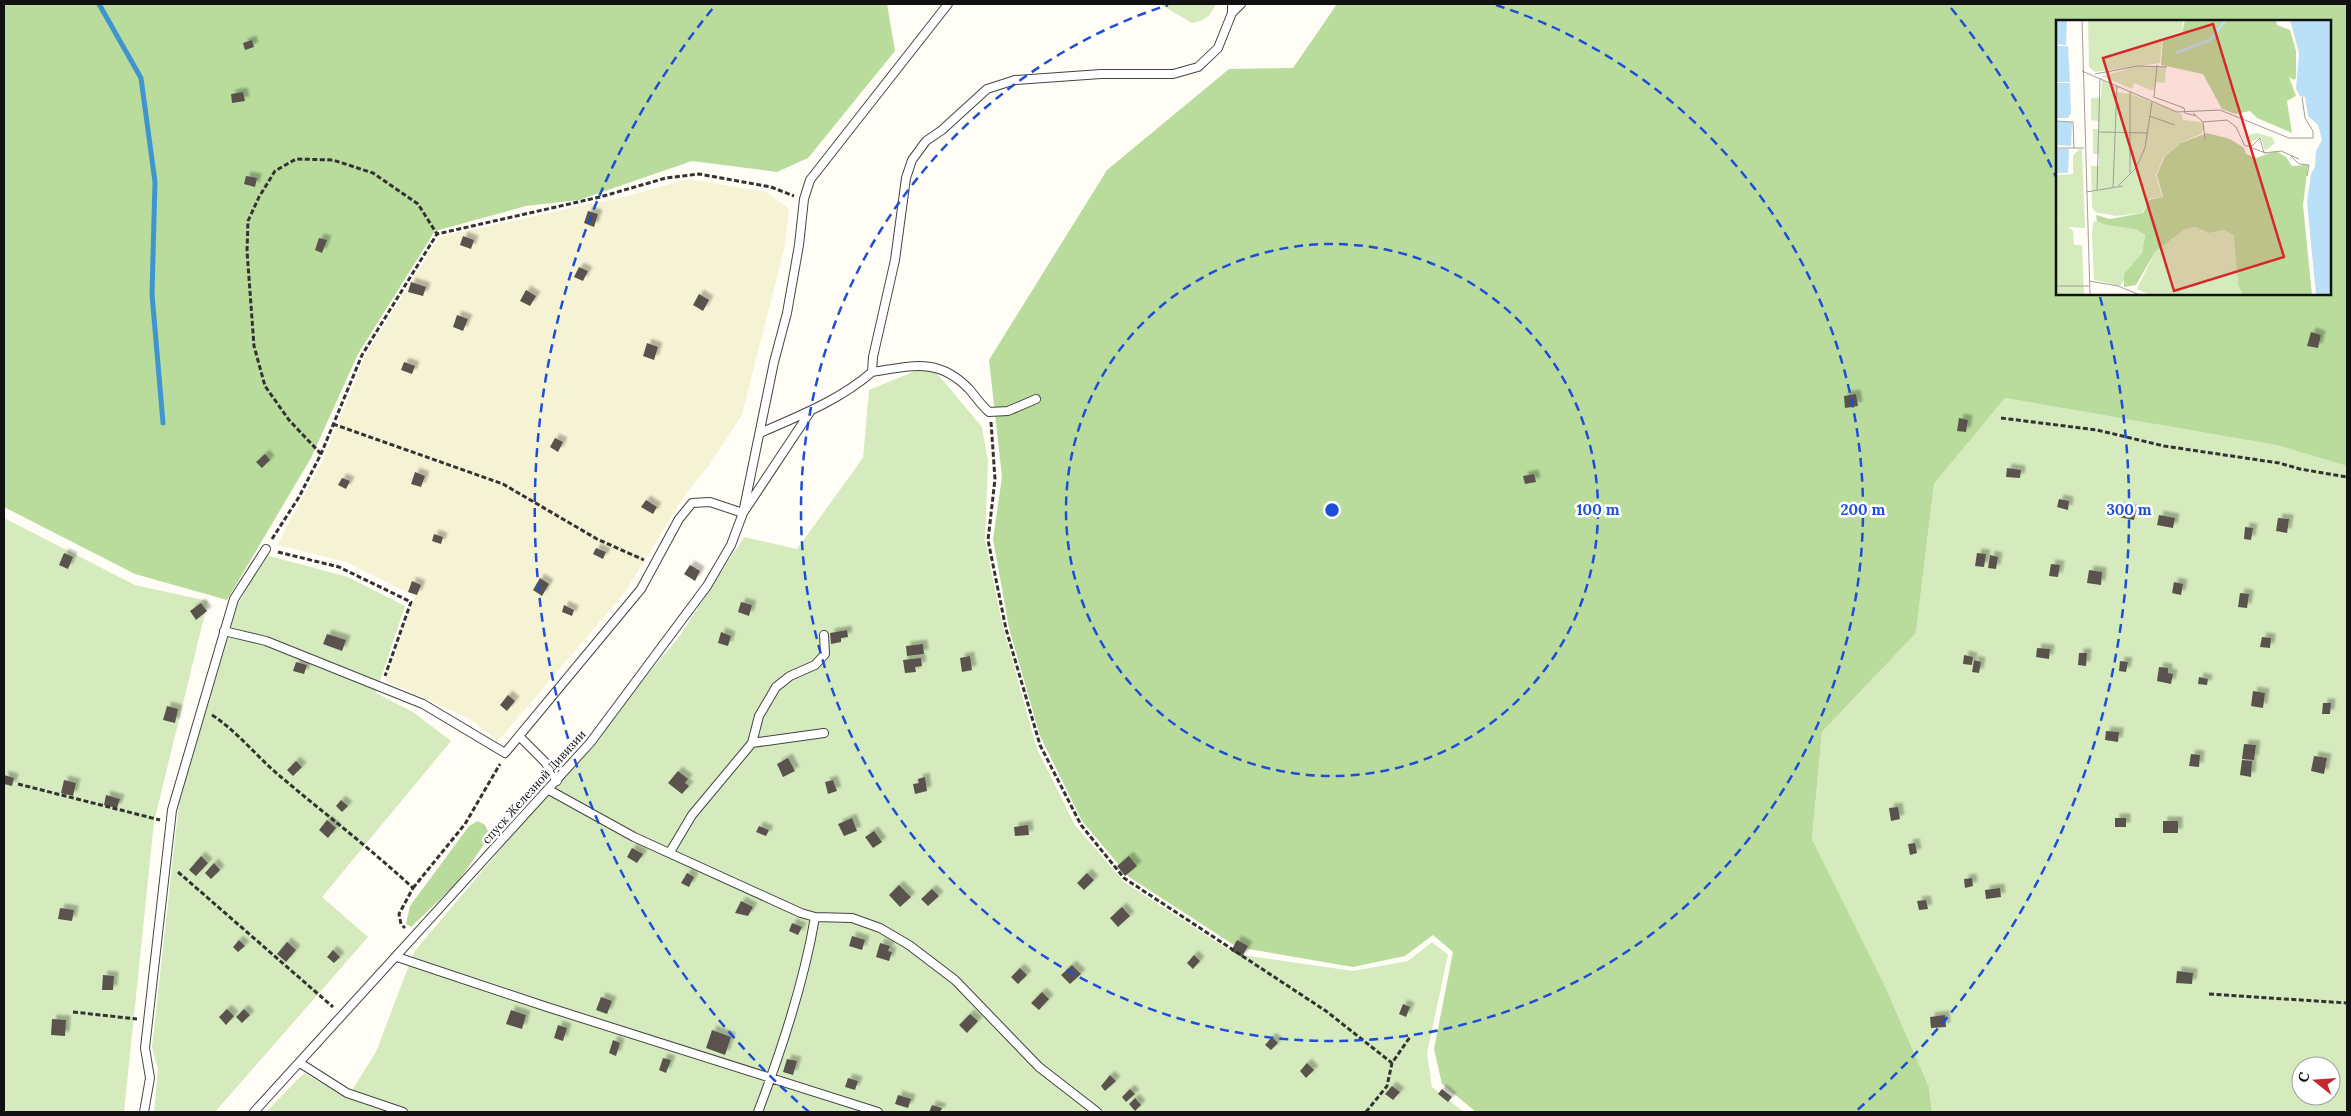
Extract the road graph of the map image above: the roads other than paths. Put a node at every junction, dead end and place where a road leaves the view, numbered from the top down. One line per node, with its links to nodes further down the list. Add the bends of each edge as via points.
1 (948, 4): 8 (lane, спуск Железной Дивизии, via 810,180)
2 (1232, 4): 4 (lane)
3 (1241, 4): 4 (lane)
4 (1232, 13): 5 (lane, via 1218,48 1198,67 1173,74 1101,74 1015,80 987,90 926,141 912,160 906,178 895,260)
5 (872, 372): 6 (lane, via 916,366 940,368 953,375 989,412 1008,411); 7 (lane, via 856,386)
6 (1036, 399)
7 (810, 412): 8 (lane); 9 (lane)
8 (760, 433): 9 (lane, спуск Железной Дивизии)
9 (743, 513): 14 (lane, via 710,502 692,503 679,519 640,589); 16 (lane, спуск Железной Дивизии, via 708,586)
10 (266, 548): 11 (lane, via 234,599)
11 (224, 631): 14 (lane, via 266,641 422,704 505,753); 23 (lane, via 172,810 145,1048 150,1078)
12 (824, 635): 15 (lane, via 825,654 815,665 790,676 776,687 759,716)
13 (824, 733): 15 (lane)
14 (520, 737): 16 (lane, via 545,762)
15 (752, 743): 18 (lane, via 692,815)
16 (557, 781): 17 (lane, спуск Железной Дивизии)
17 (549, 790): 18 (lane, via 634,838); 20 (lane, спуск Железной Дивизии)
18 (670, 852): 19 (lane)
19 (815, 917): 22 (lane, via 809,955); 28 (lane, via 852,918 880,928 909,945 955,980 1039,1067)
20 (396, 957): 21 (lane, спуск Железной Дивизии); 22 (lane)
21 (300, 1063): 24 (lane, спуск Железной Дивизии); 25 (lane, via 347,1093)
22 (770, 1079): 26 (lane); 27 (lane)
23 (144, 1112)
24 (254, 1112)
25 (403, 1112)
26 (758, 1112)
27 (878, 1112)
28 (1097, 1112)

